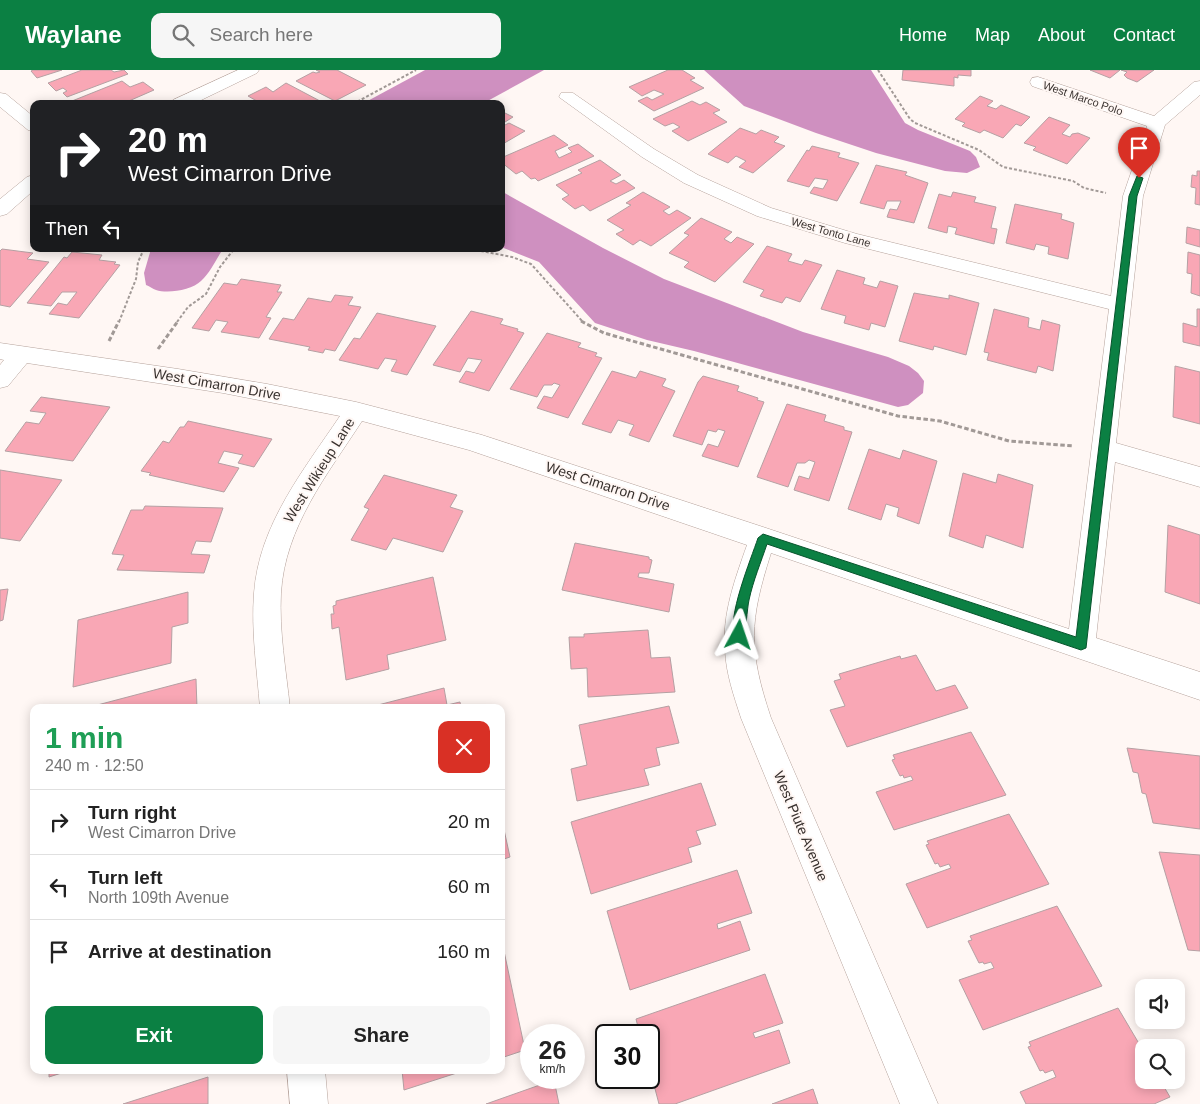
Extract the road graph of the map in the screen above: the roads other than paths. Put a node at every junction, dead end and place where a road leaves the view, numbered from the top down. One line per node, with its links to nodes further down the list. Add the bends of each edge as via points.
1 (251, 70): 6 (street)
2 (1038, 82): 8 (street, West Marco Polo)
3 (1200, 86): 8 (street)
4 (567, 97): 11 (street, West Tonto Lane, via 691,179 764,212 852,239)
5 (0, 98): 7 (street)
6 (187, 100)
7 (30, 123)
8 (1157, 124): 11 (street, via 1133,196)
9 (30, 184): 10 (street)
10 (0, 210)
11 (1120, 305): 15 (street)
12 (11, 353): 13 (street); 14 (street, West Cimarron Drive, via 140,370)
13 (0, 380)
14 (356, 411): 17 (street, West Cimarron Drive, via 473,442); 20 (street, West Wikieup Lane, via 293,507 274,552 267,606)
15 (1103, 449): 16 (street); 18 (street)
16 (1200, 477)
17 (763, 538): 18 (street, West Cimarron Drive); 23 (street, West Piute Avenue, via 740,619 739,650 745,682 756,718)
18 (1081, 644): 19 (street, West Cimarron Drive)
19 (1200, 686)
20 (276, 704)
21 (306, 1074): 22 (street)
22 (309, 1104)
23 (919, 1104)

